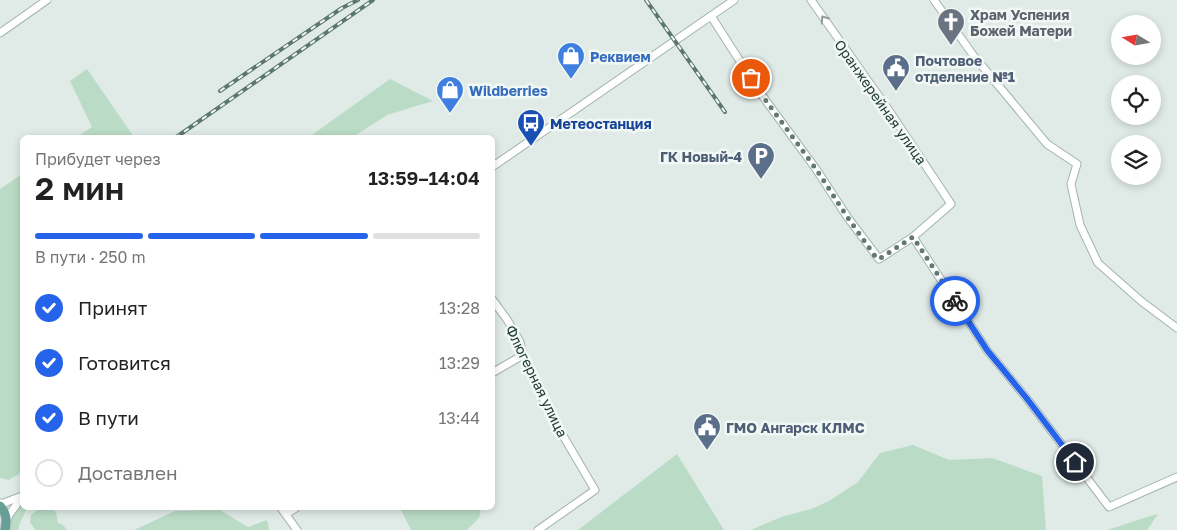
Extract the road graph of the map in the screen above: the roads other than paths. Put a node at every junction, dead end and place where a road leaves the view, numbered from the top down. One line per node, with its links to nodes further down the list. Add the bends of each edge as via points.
1 (47, 0): 6 (street)
2 (734, 0): 5 (street)
3 (811, 0): 8 (street, Оранжерейная улица, one-way to 3, via 951,204)
4 (934, 0): 10 (street, via 973,55 1047,144 1077,164 1071,184 1080,225 1098,262)
5 (711, 16): 7 (street); 8 (street, via 761,94 879,259)
6 (0, 33)
7 (495, 165)
8 (913, 237): 13 (street, via 987,350 1110,507)
9 (495, 303): 11 (street, Флюгерная улица, via 520,342)
10 (1177, 328)
11 (523, 355): 12 (street); 22 (street, Флюгерная улица, via 552,417 595,490)
12 (495, 371)
13 (1177, 477)
14 (20, 497): 16 (street)
15 (20, 499): 20 (street)
16 (0, 505): 20 (main road, via 6,514)
17 (283, 510): 19 (street)
18 (293, 510): 19 (street)
19 (286, 514): 21 (street)
20 (5, 528)
21 (297, 530)
22 (538, 530)

